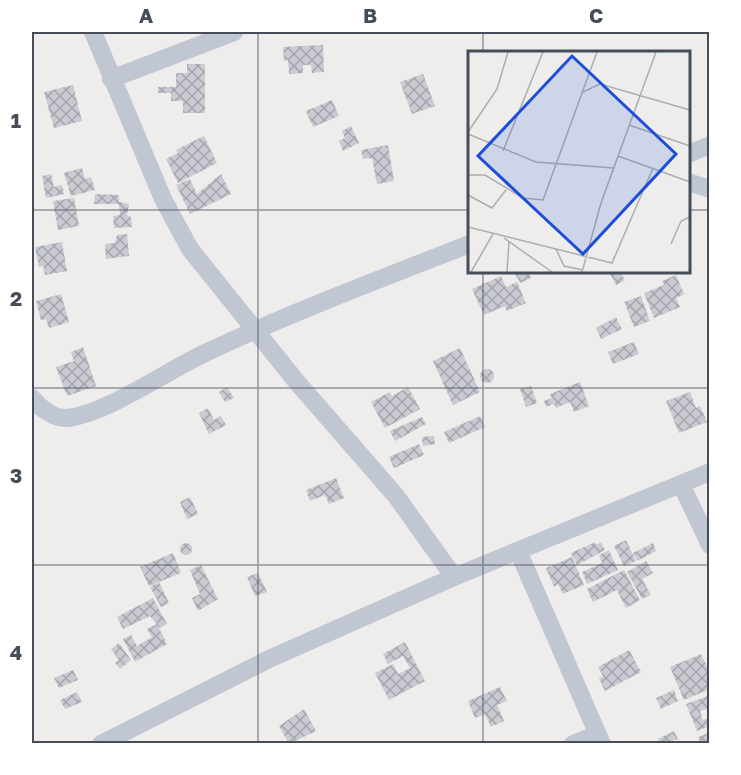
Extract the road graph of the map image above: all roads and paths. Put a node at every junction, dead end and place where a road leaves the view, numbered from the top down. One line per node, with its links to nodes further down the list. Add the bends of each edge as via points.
1 (93, 32): 3 (street)
2 (234, 32): 3 (street)
3 (111, 79): 9 (street, via 163,199 190,249)
4 (710, 145): 5 (street)
5 (690, 153)
6 (690, 183): 7 (street)
7 (710, 189)
8 (468, 245): 9 (street, via 342,293)
9 (256, 332): 10 (street, via 204,353 92,411 65,418 39,407); 15 (street, via 396,496)
10 (32, 398)
11 (710, 472): 12 (street)
12 (681, 484): 13 (street); 14 (street)
13 (710, 544)
14 (519, 553): 15 (street); 16 (street)
15 (454, 577): 17 (street, via 269,659)
16 (600, 739): 18 (street)
17 (100, 744)
18 (573, 744)

